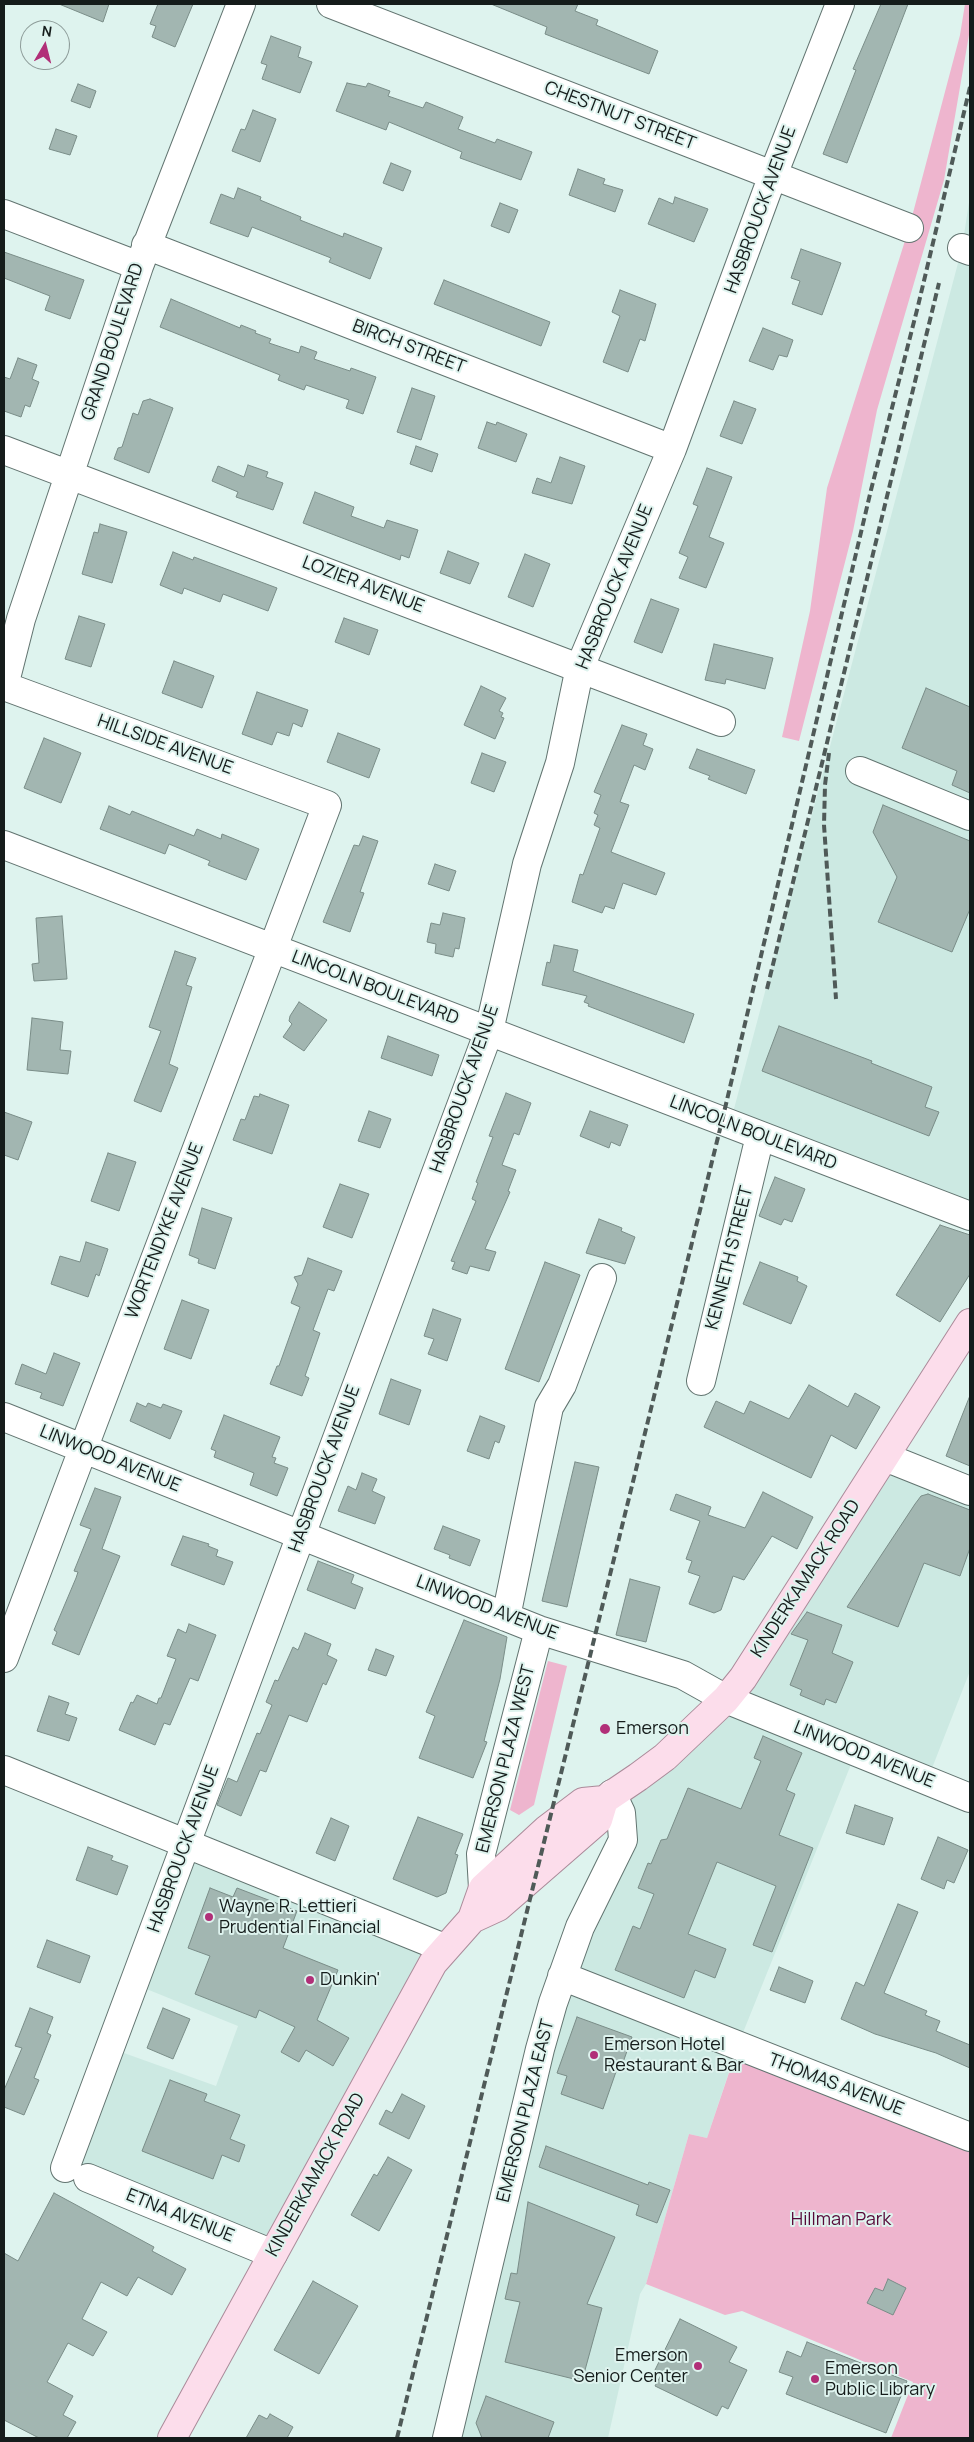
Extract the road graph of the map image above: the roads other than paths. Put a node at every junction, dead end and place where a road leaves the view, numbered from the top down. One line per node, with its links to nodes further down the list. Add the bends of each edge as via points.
1 (241, 4): 7 (street, GRAND BOULEVARD)
2 (331, 4): 4 (street, CHESTNUT STREET)
3 (840, 4): 4 (street, HASBROUCK AVENUE)
4 (773, 175): 6 (street, CHESTNUT STREET); 8 (street, HASBROUCK AVENUE)
5 (4, 214): 7 (street, BIRCH STREET)
6 (909, 228)
7 (142, 255): 8 (street, BIRCH STREET); 10 (street, GRAND BOULEVARD)
8 (672, 449): 11 (street, HASBROUCK AVENUE)
9 (4, 450): 10 (street, LOZIER AVENUE)
10 (69, 475): 11 (street, LOZIER AVENUE); 12 (street, GRAND BOULEVARD, via 21,619)
11 (580, 667): 13 (street, LOZIER AVENUE); 19 (street, HASBROUCK AVENUE, via 560,762 527,864)
12 (4, 686): 15 (street, HILLSIDE AVENUE)
13 (721, 722)
14 (860, 771): 16 (street)
15 (327, 804): 18 (street, WORTENDYKE AVENUE)
16 (970, 816)
17 (4, 845): 18 (street, LINCOLN BOULEVARD)
18 (272, 948): 19 (street, LINCOLN BOULEVARD); 26 (street, WORTENDYKE AVENUE)
19 (489, 1031): 20 (street, LINCOLN BOULEVARD); 29 (street, HASBROUCK AVENUE)
20 (760, 1136): 21 (street, LINCOLN BOULEVARD); 24 (street, KENNETH STREET)
21 (970, 1216)
22 (602, 1278): 30 (street, via 562,1384 549,1407)
23 (970, 1323): 27 (main road, KINDERKAMACK ROAD)
24 (701, 1381)
25 (4, 1417): 26 (street, LINWOOD AVENUE)
26 (83, 1448): 29 (street, LINWOOD AVENUE); 32 (street, WORTENDYKE AVENUE)
27 (885, 1457): 28 (street); 33 (main road, KINDERKAMACK ROAD, via 743,1678)
28 (970, 1490)
29 (300, 1536): 30 (street, LINWOOD AVENUE); 37 (street, HASBROUCK AVENUE)
30 (506, 1617): 31 (street, LINWOOD AVENUE)
31 (539, 1630): 33 (street, LINWOOD AVENUE, via 683,1675); 38 (street, EMERSON PLAZA WEST, via 481,1854)
32 (4, 1658)
33 (726, 1699): 35 (main road, KINDERKAMACK ROAD, via 665,1756); 36 (street, LINWOOD AVENUE)
34 (4, 1770): 37 (street)
35 (608, 1797): 38 (main road, KINDERKAMACK ROAD, via 582,1802); 39 (main road, KINDERKAMACK ROAD, via 598,1820 498,1907); 41 (street, EMERSON PLAZA EAST, via 621,1813 623,1834 620,1849 580,1927)
36 (970, 1798)
37 (186, 1844): 40 (street); 43 (street, HASBROUCK AVENUE)
38 (483, 1888): 39 (main road, KINDERKAMACK ROAD)
39 (472, 1919): 40 (main road, KINDERKAMACK ROAD)
40 (444, 1948): 44 (main road, KINDERKAMACK ROAD, via 432,1963)
41 (562, 1976): 42 (street, THOMAS AVENUE); 46 (street, EMERSON PLAZA EAST, via 540,2049)
42 (970, 2137)
43 (77, 2173): 44 (street, ETNA AVENUE)
44 (273, 2254): 45 (main road, KINDERKAMACK ROAD)
45 (172, 2438)
46 (447, 2438)

